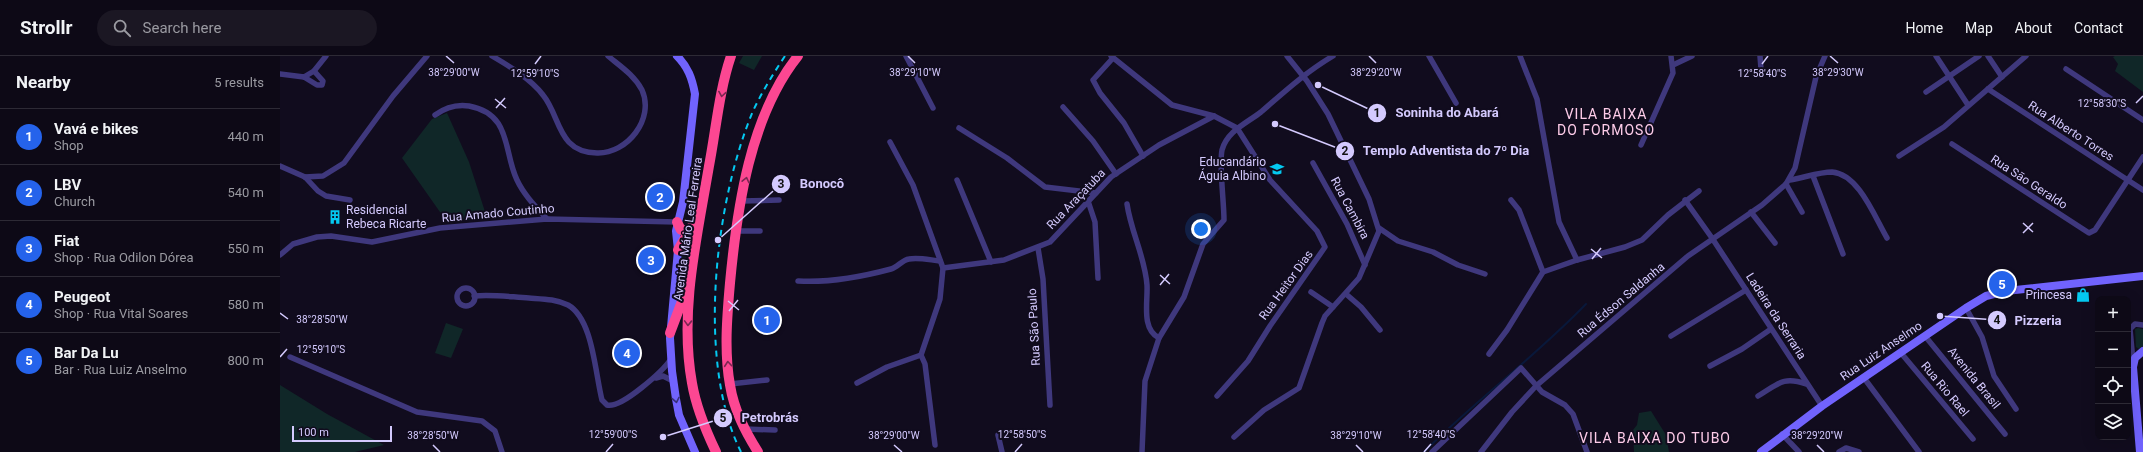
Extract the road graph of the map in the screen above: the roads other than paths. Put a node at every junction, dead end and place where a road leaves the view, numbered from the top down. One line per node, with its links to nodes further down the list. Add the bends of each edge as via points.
1 (326, 56): 25 (street)
2 (427, 56): 52 (street, via 389,101 344,163 323,176)
3 (492, 56): 4 (street, via 543,95 565,138 579,148 595,153 611,151 629,140 641,126 645,112 645,100 639,86 628,72)
4 (608, 56)
5 (677, 56): 70 (street, via 692,78 695,94 683,202)
6 (731, 56): 66 (highway, Avenida Mário Leal Ferreira, one-way to 66, via 723,84)
7 (798, 56): 63 (highway, one-way to 7, via 755,145 766,113 779,85)
8 (906, 56): 36 (street)
9 (1287, 56): 27 (street)
10 (1333, 56): 27 (street)
11 (1429, 56): 33 (street)
12 (1520, 56): 82 (street, via 1537,99 1559,222)
13 (1671, 56): 22 (street)
14 (1692, 56): 22 (street)
15 (1760, 56): 24 (street)
16 (1825, 56): 55 (street, via 1816,77 1795,168)
17 (1936, 56): 28 (street)
18 (1979, 56): 28 (street)
19 (1988, 56): 30 (street)
20 (2026, 56): 30 (street)
21 (1112, 57): 38 (street, via 1168,103); 45 (street, via 1093,80 1124,123)
22 (1673, 65): 44 (street, via 1670,80)
23 (2066, 68): 39 (street)
24 (1761, 69)
25 (314, 71): 29 (street); 29 (street, via 323,81 322,85 317,85)
26 (280, 74): 29 (street)
27 (1303, 75): 41 (street, via 1260,113); 71 (street, via 1331,120 1369,199)
28 (1949, 76): 32 (street); 34 (street)
29 (304, 77)
30 (2002, 77): 31 (street)
31 (1988, 89): 34 (street); 54 (street, Rua Alberto Torres)
32 (1926, 92)
33 (1456, 103)
34 (1968, 106): 46 (street, via 1944,127)
35 (1063, 107): 50 (street, via 1094,141)
36 (933, 108)
37 (435, 115): 69 (street, via 451,106 462,105 482,110 494,118 506,137 512,167 522,190)
38 (1214, 116): 41 (street); 45 (street, Rua Araçatuba)
39 (2143, 120)
40 (959, 128): 58 (street, via 1007,158 1045,187)
41 (1237, 128): 105 (street, via 1222,150 1224,220 1203,244 1184,297); 122 (street, Rua Heitor Dias, via 1270,180 1317,231 1325,247 1248,361)
42 (890, 142): 83 (street, via 913,185)
43 (1952, 144): 54 (street, Rua Sāo Geraldo, via 2089,233 2095,230)
44 (1641, 145)
45 (1142, 156): 50 (street, Rua Araçatuba)
46 (1899, 156)
47 (2143, 157): 54 (street)
48 (1313, 163): 85 (street, Rua Cambira, via 1347,224)
49 (280, 166): 52 (street)
50 (1116, 174): 58 (street, Rua Araçatuba)
51 (1813, 176): 55 (street); 76 (street, via 1832,172 1851,181 1858,188); 80 (street)
52 (304, 177): 59 (street, via 326,196)
53 (957, 180): 84 (street)
54 (2128, 180): 56 (street, Rua Alberto Torres)
55 (1788, 182): 67 (street, Rua Édson Saldanha); 68 (street)
56 (2143, 190)
57 (1699, 191): 62 (street)
58 (1096, 193): 64 (street, Rua Araçatuba)
59 (350, 200)
60 (779, 200): 63 (street)
61 (1511, 200): 88 (street, via 1518,206)
62 (1685, 200): 75 (street, Ladeira da Serraria); 82 (street, via 1642,240)
63 (742, 201): 73 (highway)
64 (1088, 201): 78 (street, Rua Araçatuba, via 1058,235); 91 (street, via 1095,222)
65 (1127, 204): 105 (street, via 1145,270 1148,326 1151,334)
66 (702, 209): 72 (highway); 87 (highway, Avenida Mário Leal Ferreira)
67 (1751, 212): 75 (street, Rua Édson Saldanha); 77 (street)
68 (1802, 212)
69 (548, 219): 70 (street, Rua Amado Coutinho); 81 (street, Rua Amado Coutinho, via 440,228 372,242 317,236 293,244)
70 (677, 222): 72 (highway, via 681,230); 79 (street)
71 (1379, 228): 85 (street); 89 (street, via 1398,241)
72 (690, 230): 79 (highway)
73 (736, 231): 74 (street); 119 (highway, one-way to 73, via 727,327)
74 (760, 231)
75 (1712, 238): 93 (street, Ladeira da Serraria); 121 (street, Rua Édson Saldanha)
76 (1887, 238)
77 (1776, 243)
78 (1038, 248): 84 (street, Rua Araçatuba); 124 (street, Rua São Paulo, via 1043,279)
79 (678, 250): 102 (street)
80 (1844, 254)
81 (280, 255)
82 (1577, 260): 88 (street)
83 (940, 261): 86 (street); 92 (street, via 910,258 897,267 878,273 827,281)
84 (992, 262): 86 (street, Rua Araçatuba)
85 (1365, 265): 95 (street)
86 (943, 268): 109 (street, via 940,299)
87 (692, 271): 102 (highway); 138 (highway, Avenida Mário Leal Ferreira, one-way to 138, via 688,320 690,367 697,403)
88 (1543, 272): 108 (street)
89 (1484, 274)
90 (2143, 276): 98 (street, Rua Luiz Anselmo, via 2001,292 1986,296)
91 (1098, 278)
92 (798, 281)
93 (1746, 290): 100 (street, Ladeira da Serraria); 103 (street)
94 (1310, 292): 97 (street)
95 (1346, 294): 97 (street); 101 (street, via 1362,307)
96 (474, 296): 115 (street, via 550,300 574,309 584,321 602,400 607,405 616,405)
97 (1333, 307): 133 (street, via 1322,323 1299,388 1264,410)
98 (1966, 308): 104 (street, Rua Luiz Anselmo); 126 (street, via 1982,338 1994,376)
99 (2143, 325): 112 (street, via 2135,324 2130,329)
100 (1771, 328): 113 (street, via 1742,349); 120 (street, Ladeira da Serraria)
101 (1380, 330)
102 (670, 333): 111 (street)
103 (1671, 336)
104 (1925, 336): 107 (street, Rua Luiz Anselmo); 131 (street, Avenida Brasil)
105 (1159, 338): 141 (street, via 1145,381)
106 (2143, 351): 112 (street)
107 (1901, 353): 114 (street, Rua Luiz Anselmo); 134 (street, Rua Rio Rael)
108 (1489, 354)
109 (921, 355): 118 (street, via 887,367); 135 (street, via 925,364)
110 (290, 357): 136 (street, via 418,412 482,421 495,431)
111 (671, 359): 115 (street); 117 (street)
112 (2133, 362): 127 (street)
113 (1710, 366)
114 (1864, 378): 125 (street, Rua Luiz Anselmo); 149 (street)
115 (654, 379): 117 (street, via 663,376)
116 (767, 380): 119 (street)
117 (673, 381): 137 (street, one-way to 137, via 679,415)
118 (857, 383)
119 (730, 384): 128 (highway)
120 (1807, 384): 123 (street, via 1785,380); 125 (street, Ladeira da Serraria)
121 (1536, 386): 142 (street, via 1521,368); 143 (street, Rua Édson Saldanha); 144 (street, via 1573,414)
122 (1217, 396)
123 (1758, 396)
124 (1050, 405)
125 (1822, 406): 130 (street, Rua Luiz Anselmo)
126 (2016, 409)
127 (2140, 421): 150 (street)
128 (744, 429): 129 (street); 139 (highway)
129 (775, 430)
130 (1782, 434): 145 (street, Rua Luiz Anselmo); 146 (street)
131 (2005, 434)
132 (998, 435): 140 (street)
133 (1234, 436)
134 (1973, 439)
135 (935, 445)
136 (502, 452)
137 (695, 452)
138 (716, 452)
139 (758, 452)
140 (1002, 452)
141 (1142, 452)
142 (1432, 452)
143 (1481, 452)
144 (1587, 452)
145 (1761, 452)
146 (1799, 452)
147 (1839, 452): 148 (street, via 1846,448)
148 (1859, 452)
149 (1919, 452)
150 (2140, 452)

